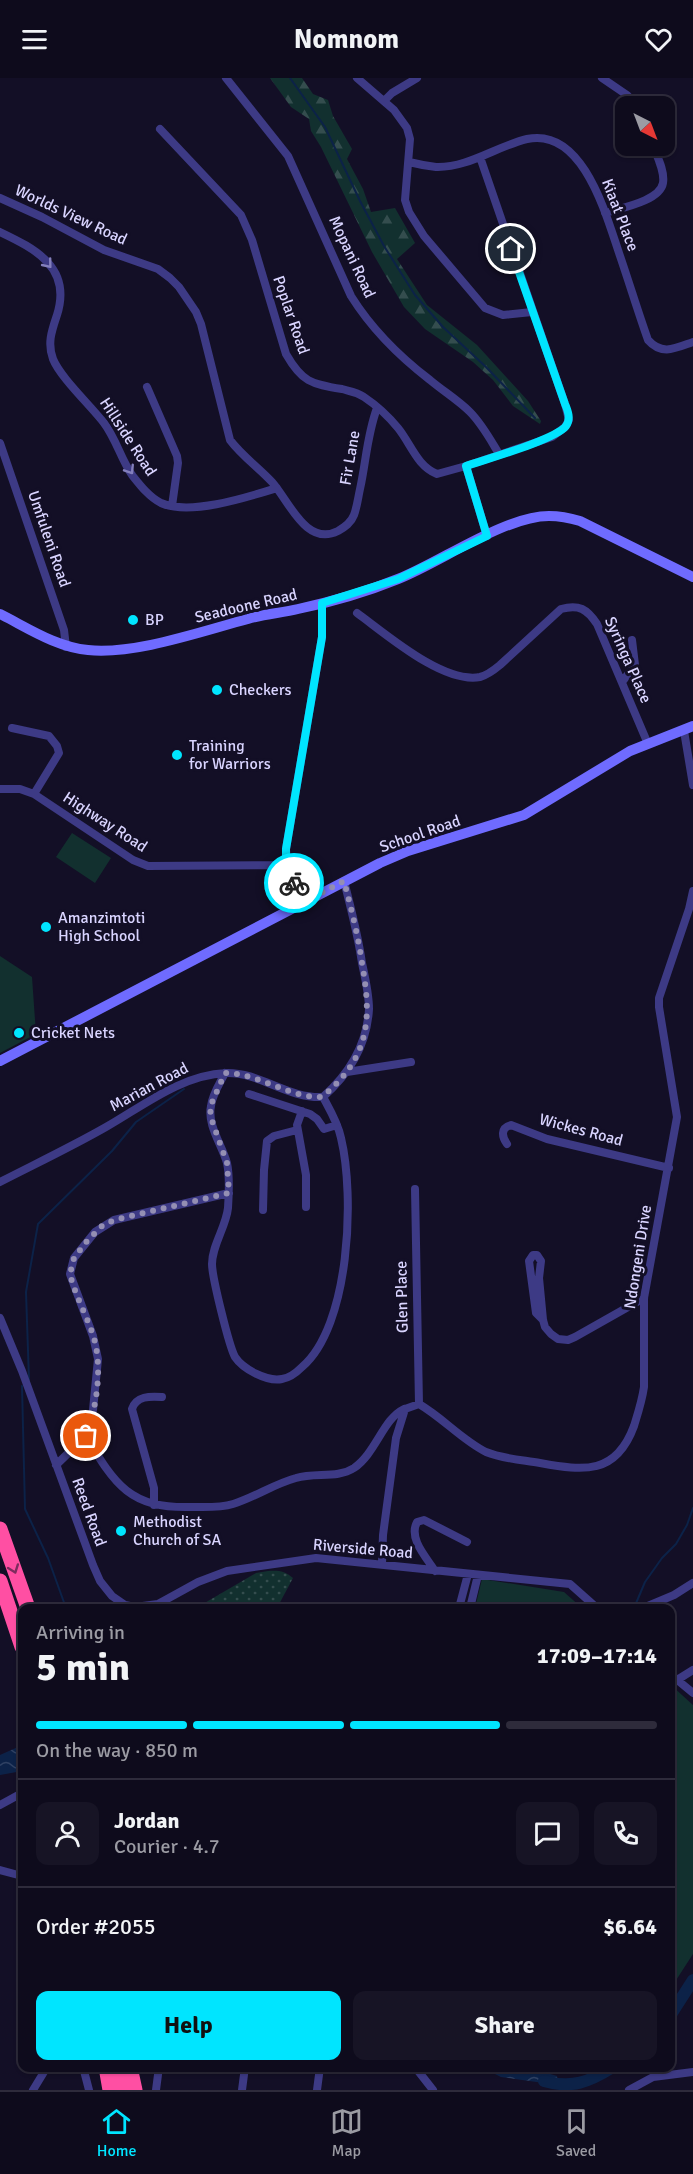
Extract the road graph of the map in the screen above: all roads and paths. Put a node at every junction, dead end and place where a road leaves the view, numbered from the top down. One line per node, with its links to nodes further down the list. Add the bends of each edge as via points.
1 (226, 78): 19 (street, Mopani Road, via 288,156 359,309 413,367 468,409)
2 (357, 78): 6 (street)
3 (417, 78): 6 (street)
4 (602, 78): 5 (street)
5 (628, 96)
6 (384, 101): 10 (street, via 407,128)
7 (160, 129): 17 (street, Poplar Road, via 241,215 286,354 295,370 318,385 356,393)
8 (656, 156): 12 (street, via 663,177 661,188 653,197)
9 (480, 157): 10 (street, Kiaat Place, via 435,167); 12 (street, Kiaat Place, via 525,139 552,140 586,171); 14 (street)
10 (409, 162): 14 (street, via 405,193 409,212 476,300 503,315)
11 (0, 198): 21 (street, Worlds View Road, via 170,278 189,300 201,324 230,440)
12 (605, 213): 15 (street, Kiaat Place, via 648,340 668,351)
13 (0, 232): 22 (street, Hillside Road, one-way to 22, via 34,249 55,271 61,299 50,333 53,359 104,424 137,480 156,500)
14 (532, 312): 19 (street, via 569,420 552,437)
15 (693, 342)
16 (147, 387): 22 (street, via 177,456)
17 (377, 408): 20 (street, Poplar Road, via 397,427 423,466 437,474); 21 (street, Fir Lane, via 370,426 355,513 345,527 321,536 305,526)
18 (0, 443): 29 (street, Umfuleni Road, via 62,624)
19 (499, 454): 20 (street)
20 (466, 466): 23 (street)
21 (277, 488): 22 (street, via 192,507)
22 (172, 506)
23 (487, 536): 24 (street, Seadoone Road, via 531,518 563,517 580,521); 25 (street, Seadoone Road, via 398,579)
24 (693, 576)
25 (322, 603): 29 (street, Seadoone Road, via 121,650); 39 (street, via 322,637 287,839)
26 (357, 613): 30 (street, Syringa Place, via 407,650 448,673 479,677 500,665 561,609 582,608 597,624)
27 (0, 614): 29 (street, Seadoone Road)
28 (632, 639): 30 (street, via 635,665)
29 (66, 647)
30 (622, 682): 33 (street, Syringa Place)
31 (12, 728): 37 (street, via 49,736 58,749)
32 (688, 729): 33 (street, School Road); 34 (street)
33 (648, 744): 40 (street, School Road, via 524,814 408,851)
34 (693, 785)
35 (0, 789): 36 (street, Highway Road)
36 (20, 789): 37 (street, Highway Road); 38 (street)
37 (34, 794): 39 (street, Highway Road, via 148,866)
38 (0, 797)
39 (286, 865): 42 (street)
40 (344, 881): 42 (street, School Road); 45 (street, via 369,1007 362,1042)
41 (693, 891): 53 (street, Ndongeni Drive, via 658,1007 677,1117)
42 (306, 901): 43 (street, School Road)
43 (0, 1061)
44 (411, 1062): 45 (street)
45 (347, 1072): 48 (street)
46 (225, 1073): 48 (street, Marian Road, via 253,1077 304,1096); 54 (street, Marian Road, via 179,1085); 56 (street, via 210,1107 227,1163)
47 (249, 1094): 49 (street)
48 (322, 1097): 50 (street)
49 (302, 1111): 50 (street, via 314,1116 324,1129); 51 (street)
50 (337, 1125): 56 (street, via 347,1185 347,1228 339,1294 317,1351 283,1379 252,1371 232,1348 212,1264)
51 (297, 1130): 57 (street, via 306,1175); 58 (street, via 267,1141)
52 (507, 1144): 53 (street, Wickes Road, via 502,1136 511,1125 547,1139)
53 (669, 1168): 59 (street, Ndongeni Drive)
54 (0, 1182)
55 (415, 1189): 63 (street, Glen Place)
56 (229, 1193): 65 (street, via 114,1220 95,1232 74,1258 70,1274 98,1359)
57 (306, 1207)
58 (263, 1210)
59 (644, 1298): 61 (street, via 568,1340 551,1334); 63 (street, Ndongeni Drive, via 642,1400 627,1444 609,1461 580,1468 497,1456 473,1444)
60 (0, 1318): 66 (street, Reed Road)
61 (543, 1320): 61 (street, via 541,1261 533,1255 529,1261 536,1313)
62 (162, 1397): 67 (street, via 134,1402 132,1409 154,1488)
63 (419, 1404): 64 (street)
64 (405, 1409): 67 (street, via 395,1414 364,1460 345,1473 296,1478 225,1506); 70 (street, via 396,1438)
65 (86, 1436): 66 (street); 67 (street, via 118,1482 135,1497)
66 (56, 1465): 76 (street, Reed Road)
67 (154, 1505)
68 (0, 1529): 79 (highway, one-way to 79)
69 (467, 1542): 71 (street, via 424,1520 417,1522 415,1538)
70 (382, 1564): 71 (street, Riverside Road); 81 (street, Riverside Road, via 316,1558 234,1569)
71 (435, 1571): 72 (street, Riverside Road)
72 (456, 1573): 73 (street, Riverside Road); 78 (street)
73 (468, 1574): 74 (street, Riverside Road); 78 (street)
74 (478, 1575): 83 (street); 84 (street, Riverside Road, via 570,1584)
75 (0, 1581): 86 (highway)
76 (100, 1581): 80 (street, Riverside Road)
77 (693, 1583): 85 (street)
78 (462, 1596): 82 (street)
79 (27, 1604)
80 (123, 1604)
81 (153, 1604)
82 (460, 1604)
83 (471, 1604)
84 (592, 1604)
85 (653, 1604)
86 (18, 1635)
87 (693, 1670): 88 (street)
88 (675, 1677)
89 (675, 1678): 90 (street)
90 (693, 1693)
91 (18, 1795): 92 (street)
92 (0, 1805)
93 (0, 1870): 94 (street)
94 (18, 1875)
95 (44, 2072): 105 (street)
96 (84, 2072): 106 (street)
97 (107, 2072): 107 (highway)
98 (118, 2072): 108 (highway)
99 (131, 2072): 109 (highway)
100 (158, 2072): 110 (street)
101 (244, 2072): 111 (street)
102 (319, 2072): 112 (street)
103 (418, 2072): 113 (street)
104 (693, 2072): 114 (street, via 653,2077)
105 (33, 2090)
106 (89, 2090)
107 (110, 2090)
108 (122, 2090)
109 (135, 2090)
110 (156, 2090)
111 (242, 2090)
112 (317, 2090)
113 (433, 2090)
114 (629, 2090)

